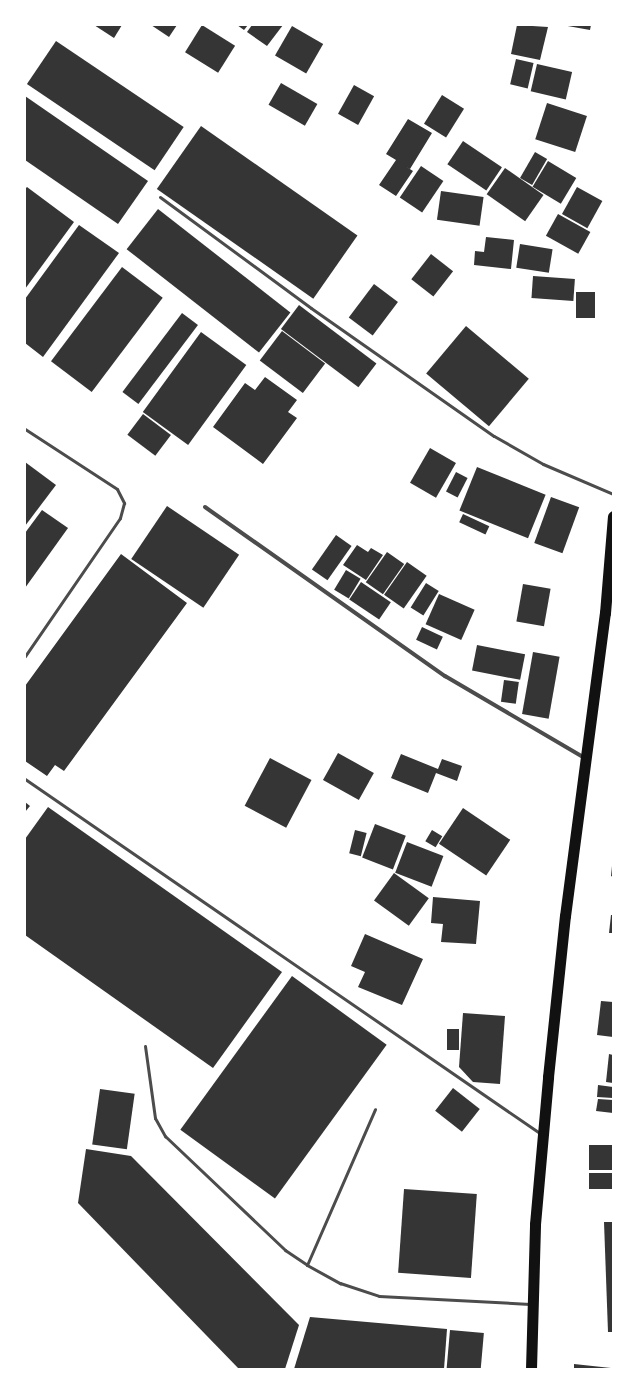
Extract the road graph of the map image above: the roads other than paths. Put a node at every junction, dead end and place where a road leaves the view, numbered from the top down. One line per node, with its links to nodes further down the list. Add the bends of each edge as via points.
1 (160, 197): 3 (lane, via 311,308 494,436 543,464)
2 (25, 429): 6 (lane, via 117,489 124,503 120,518)
3 (613, 494)
4 (205, 507): 7 (street, via 446,676)
5 (613, 516): 7 (highway, via 605,613)
6 (25, 656)
7 (587, 760): 11 (highway, via 565,916)
8 (25, 779): 11 (lane)
9 (145, 1046): 12 (lane, via 155,1118 165,1136 285,1250)
10 (374, 1109): 12 (lane)
11 (542, 1135): 13 (highway)
12 (307, 1266): 13 (lane, via 340,1283 379,1296)
13 (532, 1304): 14 (highway)
14 (531, 1369)

